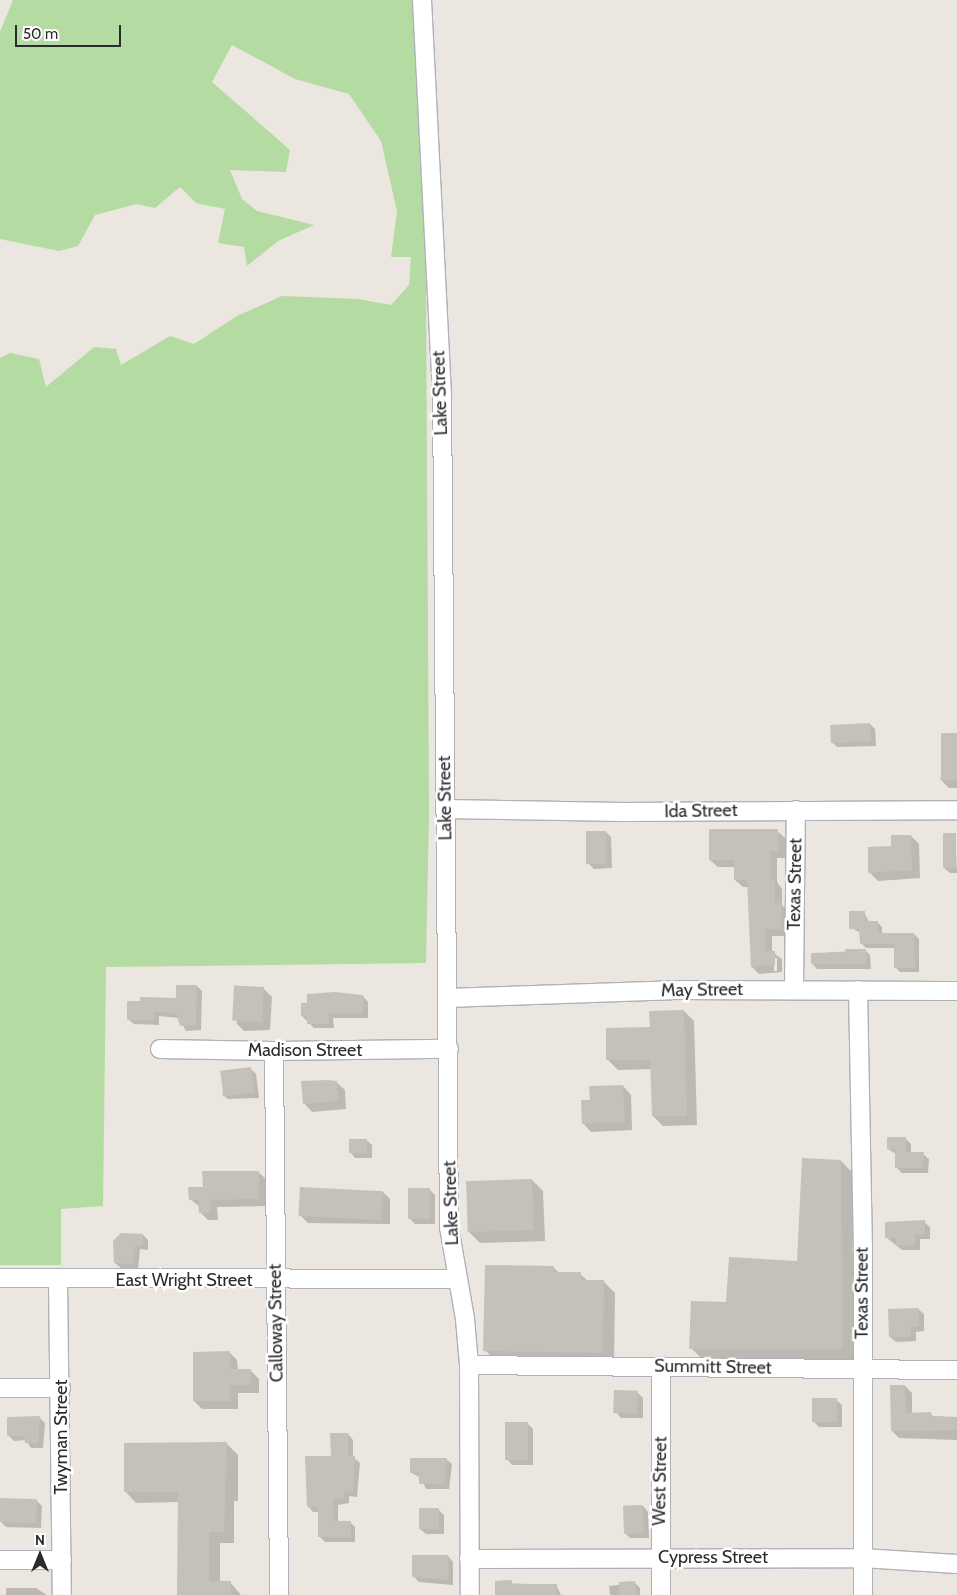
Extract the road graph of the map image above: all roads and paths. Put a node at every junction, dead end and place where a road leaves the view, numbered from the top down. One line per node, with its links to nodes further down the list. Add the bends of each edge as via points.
1 (422, 0): 2 (street, Lake Street, via 442,395)
2 (444, 809): 3 (street, Ida Street); 8 (street, Lake Street)
3 (796, 810): 4 (street, Ida Street); 5 (street, Texas Street)
4 (957, 810)
5 (794, 988): 6 (street, May Street); 8 (street, May Street)
6 (858, 990): 7 (street, May Street); 18 (street, Texas Street)
7 (957, 991)
8 (447, 998): 10 (street, Lake Street)
9 (160, 1048): 11 (street, Madison Street)
10 (449, 1048): 11 (street, Madison Street); 13 (street, Lake Street, via 448,1226)
11 (274, 1051): 15 (street, Calloway Street)
12 (0, 1278): 14 (street, East Wright Street)
13 (458, 1279): 15 (street, East Wright Street); 16 (street, Lake Street)
14 (58, 1280): 15 (street, East Wright Street); 21 (street, Twyman Street)
15 (276, 1281): 29 (street, Calloway Street)
16 (469, 1366): 17 (street, Summitt Street); 24 (street, Lake Street)
17 (661, 1366): 18 (street, Summitt Street); 22 (street, West Street)
18 (862, 1370): 19 (street, Summitt Street); 23 (street, Texas Street)
19 (957, 1370)
20 (0, 1388): 21 (street)
21 (61, 1388): 26 (street, Twyman Street)
22 (659, 1557): 23 (street, Cypress Street); 24 (street, Cypress Street); 31 (street, West Street)
23 (862, 1558): 27 (street, Cypress Street); 32 (street, Texas Street)
24 (469, 1559): 30 (street, Lake Street)
25 (0, 1560): 26 (street)
26 (62, 1560): 28 (street, Twyman Street)
27 (957, 1564)
28 (62, 1595)
29 (279, 1595)
30 (470, 1595)
31 (661, 1595)
32 (863, 1595)

